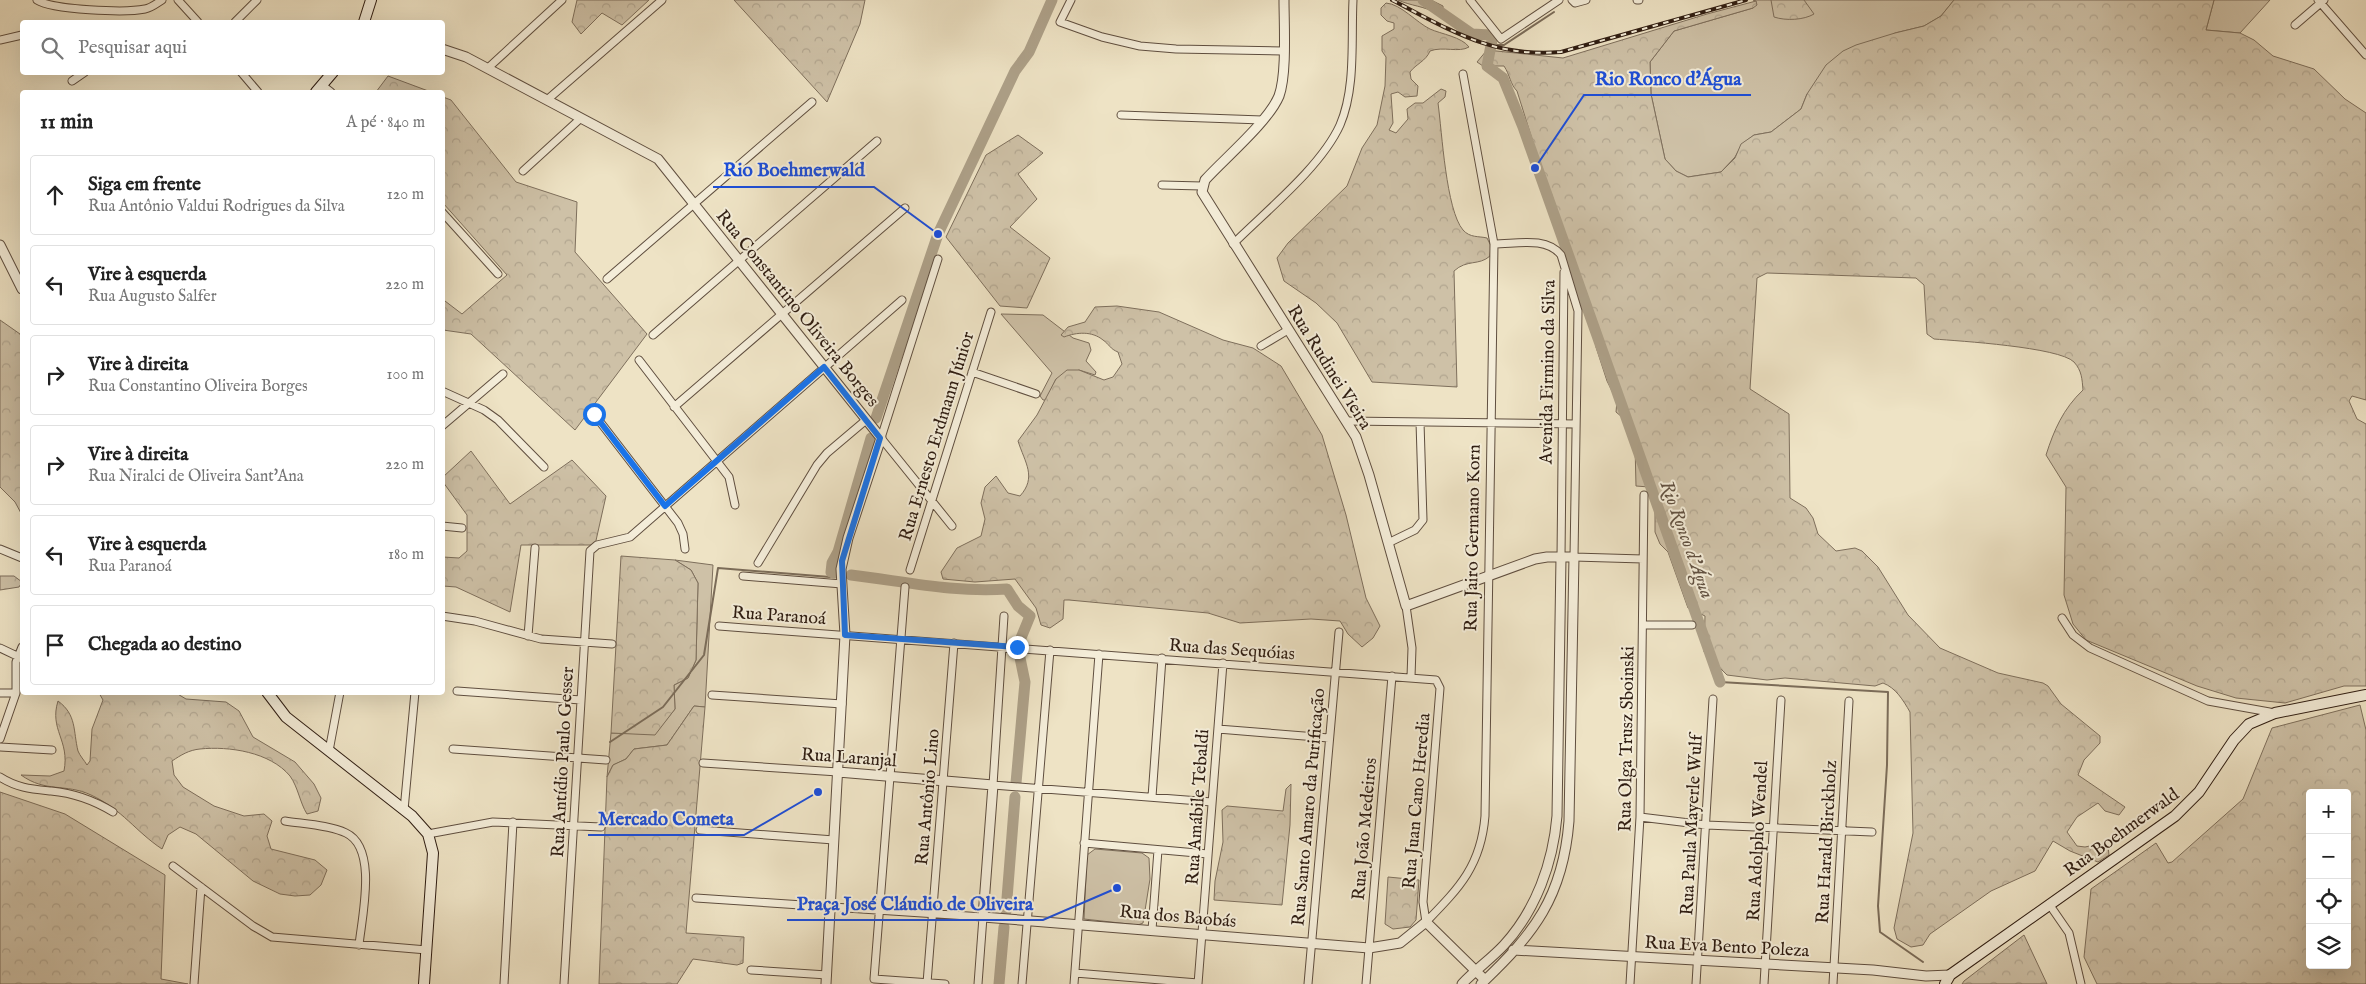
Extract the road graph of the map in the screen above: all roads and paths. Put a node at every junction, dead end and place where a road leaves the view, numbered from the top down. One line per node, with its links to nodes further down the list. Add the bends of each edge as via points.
1 (37, 0): 2 (street, via 55,7 136,10 151,8)
2 (162, 0)
3 (178, 0): 16 (street)
4 (258, 0): 17 (street)
5 (371, 0): 18 (main road)
6 (562, 0): 25 (street)
7 (662, 0): 33 (street)
8 (1071, 0): 23 (street, via 1060,22 1102,37 1140,46 1176,49)
9 (1284, 0): 23 (street)
10 (1353, 0): 45 (street, via 1349,79 1340,125 1316,161)
11 (1470, 0): 12 (street, via 1500,39)
12 (1559, 0)
13 (1572, 0): 14 (street, via 1575,3)
14 (1586, 0)
15 (2321, 1): 19 (street); 24 (street)
16 (196, 20)
17 (238, 20)
18 (365, 20)
19 (2295, 25)
20 (20, 35): 21 (street)
21 (0, 40)
22 (445, 50): 25 (street, Rua Constantino Oliveira Borges)
23 (1283, 51): 37 (street, via 1279,95)
24 (2366, 55)
25 (488, 68): 33 (street, Rua Constantino Oliveira Borges)
26 (1463, 74): 46 (street, Rua Jairo Germano Korn)
27 (81, 75): 30 (street)
28 (244, 75): 32 (street)
29 (331, 75): 31 (main road)
30 (72, 81)
31 (319, 89)
32 (256, 90)
33 (547, 100): 36 (street, Rua Constantino Oliveira Borges)
34 (812, 102): 42 (street)
35 (1121, 115): 37 (street)
36 (581, 118): 39 (street); 42 (street, Rua Constantino Oliveira Borges, via 654,156)
37 (1262, 120): 41 (street)
38 (877, 141): 49 (street)
39 (523, 170)
40 (1162, 185): 41 (street)
41 (1202, 186): 45 (street, Rua Rudinei Vieira, via 1204,198)
42 (694, 204): 49 (street, Rua Constantino Oliveira Borges); 52 (street)
43 (905, 208): 56 (street)
44 (445, 215): 51 (street)
45 (1234, 244): 57 (street, Rua Rudinei Vieira)
46 (1494, 244): 50 (street, via 1550,245 1560,255); 73 (street, Rua Jairo Germano Korn)
47 (0, 246): 53 (street)
48 (938, 259): 76 (street)
49 (739, 260): 56 (street, Rua Constantino Oliveira Borges); 58 (street)
50 (1564, 266): 74 (street, Avenida Firmino da Silva); 75 (street, Avenida Firmino da Silva, via 1578,312)
51 (498, 274)
52 (607, 279)
53 (20, 285)
54 (902, 300): 61 (street)
55 (991, 312): 62 (street, Rua Ernesto Erdmann Júnior)
56 (782, 314): 61 (street, Rua Constantino Oliveira Borges); 67 (street)
57 (1288, 330): 59 (street); 70 (street, Rua Rudinei Vieira)
58 (654, 335)
59 (1260, 346)
60 (639, 360): 67 (street)
61 (824, 367): 69 (street, Rua Constantino Oliveira Borges); 77 (street)
62 (972, 372): 65 (street); 80 (street, Rua Ernesto Erdmann Júnior)
63 (503, 374): 66 (street)
64 (445, 392): 66 (street)
65 (1036, 394)
66 (469, 403): 72 (street); 78 (street, via 506,426)
67 (674, 406): 77 (street)
68 (594, 414): 82 (street)
69 (866, 420): 76 (street, Rua Constantino Oliveira Borges); 96 (street, via 817,465)
70 (1347, 421): 71 (street); 88 (street, Rua Rudinei Vieira, via 1363,454)
71 (1420, 422): 73 (street); 88 (street, via 1423,520 1415,530)
72 (445, 423)
73 (1490, 423): 74 (street); 99 (street, Rua Jairo Germano Korn)
74 (1562, 424): 75 (street); 85 (street, Avenida Firmino da Silva)
75 (1576, 424): 86 (street, Avenida Firmino da Silva)
76 (880, 438): 80 (street, Rua Constantino Oliveira Borges); 100 (street, via 844,554)
77 (717, 461): 81 (street, via 729,477); 82 (street)
78 (544, 468)
79 (1644, 495): 95 (street, Rua Olga Trusz Sboinski)
80 (931, 501): 84 (street, Rua Constantino Oliveira Borges); 97 (street, Rua Ernesto Erdmann Júnior)
81 (735, 505)
82 (665, 506): 91 (street, via 681,529); 113 (street, Rua Antídio Paulo Gesser, via 630,537 597,545 589,555)
83 (445, 526): 87 (street)
84 (952, 526)
85 (1561, 526): 86 (street); 93 (street, Avenida Firmino da Silva)
86 (1574, 526): 94 (street, Avenida Firmino da Silva)
87 (462, 528)
88 (1388, 542): 102 (street, Rua Rudinei Vieira)
89 (535, 548): 111 (street)
90 (0, 549): 92 (street)
91 (685, 549)
92 (20, 557)
93 (1561, 557): 94 (street); 99 (street, via 1535,559); 144 (street, Avenida Firmino da Silva)
94 (1574, 557): 95 (street); 145 (street, Avenida Firmino da Silva)
95 (1643, 559): 106 (street, Rua Olga Trusz Sboinski)
96 (758, 563)
97 (910, 570)
98 (743, 576): 100 (street)
99 (1488, 576): 102 (street); 190 (street, Rua Jairo Germano Korn, via 1482,838 1468,875)
100 (842, 584): 110 (street)
101 (905, 587): 112 (street)
102 (1406, 606): 127 (street, Rua Rudinei Vieira, via 1412,648)
103 (445, 616): 111 (street)
104 (1004, 616): 116 (street)
105 (2062, 618): 142 (street, via 2081,643 2208,701)
106 (1643, 624): 107 (street); 166 (street, Rua Olga Trusz Sboinski)
107 (1692, 625)
108 (719, 626): 110 (street, Rua Paranoá)
109 (1339, 632): 125 (street, Rua Santo Amaro da Purificação)
110 (845, 635): 112 (street, Rua Paranoá); 141 (street)
111 (528, 636): 113 (street)
112 (901, 639): 114 (street, Rua Paranoá); 157 (street)
113 (584, 642): 115 (street); 138 (street, Rua Antídio Paulo Gesser)
114 (954, 643): 116 (street, Rua Paranoá); 158 (street, Rua Antônio Lino)
115 (612, 644)
116 (1001, 646): 117 (street, Rua Paranoá); 159 (street)
117 (1020, 647): 119 (street, Rua das Sequóias)
118 (0, 648): 122 (street)
119 (1050, 650): 121 (street, Rua das Sequóias); 160 (street)
120 (20, 651): 122 (street)
121 (1099, 654): 123 (street, Rua das Sequóias); 161 (street)
122 (17, 656): 131 (street)
123 (1162, 658): 124 (street, Rua das Sequóias); 162 (street)
124 (1223, 663): 125 (street, Rua das Sequóias); 143 (street, Rua Amábile Tebaldi)
125 (1335, 672): 126 (street, Rua das Sequóias); 146 (street, Rua Santo Amaro da Purificação)
126 (1392, 676): 127 (street, Rua das Sequóias); 197 (street, Rua João Medeiros)
127 (1411, 677): 128 (street, Rua das Sequóias)
128 (1439, 682): 190 (street, Rua Juan Cano Heredia, via 1423,902)
129 (457, 691): 138 (street)
130 (0, 693): 131 (street)
131 (16, 693): 147 (street)
132 (269, 695): 151 (main road, via 280,711)
133 (339, 695): 151 (street)
134 (416, 695): 164 (street)
135 (712, 695): 141 (street)
136 (2366, 695): 142 (main road, Rua Boehmerwald)
137 (1713, 698): 169 (street, Rua Paula Mayerle Wulf)
138 (581, 700): 152 (street, Rua Antídio Paulo Gesser)
139 (1780, 700): 172 (street, Rua Adolpho Wendel)
140 (1849, 701): 174 (street, Rua Harald Birckholz)
141 (842, 704): 155 (street)
142 (2275, 713): 184 (main road, Rua Boehmerwald, via 2242,731 2204,787 2175,816)
143 (1218, 729): 146 (street); 163 (street, Rua Amábile Tebaldi)
144 (1558, 729): 145 (street); 196 (street, Avenida Firmino da Silva, via 1557,816 1551,854 1535,898 1519,926)
145 (1571, 729): 199 (street, Avenida Firmino da Silva, via 1565,854 1546,906)
146 (1330, 738): 194 (street, Rua Santo Amaro da Purificação)
147 (0, 739)
148 (0, 747): 150 (street)
149 (453, 749): 152 (street)
150 (52, 750)
151 (329, 750): 164 (main road)
152 (577, 758): 153 (street); 170 (street, Rua Antídio Paulo Gesser)
153 (606, 760)
154 (703, 763): 155 (street, Rua Laranjal)
155 (838, 772): 157 (street, Rua Laranjal); 177 (street)
156 (0, 777): 165 (street, via 24,789 80,797)
157 (890, 777): 158 (street, Rua Laranjal); 186 (street)
158 (944, 781): 159 (street, Rua Laranjal); 187 (street, Rua Antônio Lino)
159 (993, 785): 160 (street); 188 (street)
160 (1037, 788): 161 (street); 189 (street)
161 (1088, 792): 162 (street); 178 (street)
162 (1152, 797): 163 (street)
163 (1212, 802): 180 (street, Rua Amábile Tebaldi)
164 (404, 810): 176 (main road)
165 (113, 812)
166 (1640, 817): 169 (street); 200 (street, Rua Olga Trusz Sboinski)
167 (286, 821): 195 (street, via 344,832 358,843 366,875)
168 (513, 822): 170 (street); 176 (street, via 482,823); 214 (street)
169 (1706, 825): 172 (street); 201 (street, Rua Paula Mayerle Wulf)
170 (573, 826): 171 (street); 215 (street, Rua Antídio Paulo Gesser)
171 (601, 827)
172 (1773, 828): 174 (street); 202 (street, Rua Adolpho Wendel)
173 (700, 830): 177 (street)
174 (1842, 831): 175 (street); 203 (street, Rua Harald Birckholz)
175 (1872, 832)
176 (428, 834): 198 (main road, via 434,862)
177 (834, 840): 185 (street)
178 (1084, 844): 179 (street); 191 (street)
179 (1158, 850): 180 (street); 192 (street)
180 (1208, 854): 193 (street, Rua Amábile Tebaldi)
181 (173, 866): 182 (street)
182 (201, 887): 195 (street, via 272,937); 212 (street)
183 (696, 898): 185 (street)
184 (2050, 904): 208 (main road, Rua Boehmerwald); 228 (street, via 2069,933)
185 (830, 907): 186 (street); 207 (street)
186 (880, 910): 187 (street); 211 (street, via 874,979)
187 (933, 913): 188 (street); 211 (street, Rua Antônio Lino)
188 (983, 917): 189 (street, Rua dos Baobás); 217 (street)
189 (1027, 920): 191 (street, Rua dos Baobás); 218 (street)
190 (1426, 922): 197 (street, Rua Jairo Germano Korn, via 1400,943); 205 (street)
191 (1078, 924): 192 (street, Rua dos Baobás); 206 (street)
192 (1152, 930): 193 (street, Rua dos Baobás)
193 (1202, 934): 194 (street, Rua dos Baobás); 220 (street, Rua Amábile Tebaldi)
194 (1311, 943): 197 (street, Rua dos Baobás); 221 (street, Rua Santo Amaro da Purificação)
195 (359, 945): 198 (street)
196 (1502, 946): 199 (street, Rua Eva Bento Poleza); 205 (street, Avenida Firmino da Silva)
197 (1370, 948): 222 (street, Rua João Medeiros)
198 (427, 950): 213 (main road)
199 (1516, 951): 200 (street, Rua Eva Bento Poleza); 210 (street, Avenida Firmino da Silva)
200 (1632, 957): 201 (street, Rua Eva Bento Poleza); 224 (street, Rua Olga Trusz Sboinski)
201 (1698, 961): 202 (street, Rua Eva Bento Poleza); 225 (street, Rua Paula Mayerle Wulf)
202 (1765, 964): 203 (street, Rua Eva Bento Poleza); 226 (street, Rua Adolpho Wendel)
203 (1834, 968): 208 (street, Rua Eva Bento Poleza); 227 (street, Rua Harald Birckholz)
204 (751, 970): 207 (street)
205 (1476, 971): 210 (street); 223 (street, Avenida Firmino da Silva)
206 (1074, 973): 209 (street); 219 (street)
207 (826, 980)
208 (1947, 980)
209 (1149, 982): 220 (street)
210 (1483, 982)
211 (927, 983): 216 (street)
212 (194, 984)
213 (424, 984)
214 (504, 984)
215 (564, 984)
216 (945, 984)
217 (978, 984)
218 (1022, 984)
219 (1074, 984)
220 (1198, 984)
221 (1308, 984)
222 (1366, 984)
223 (1462, 984)
224 (1630, 984)
225 (1696, 984)
226 (1764, 984)
227 (1833, 984)
228 (2081, 984)

